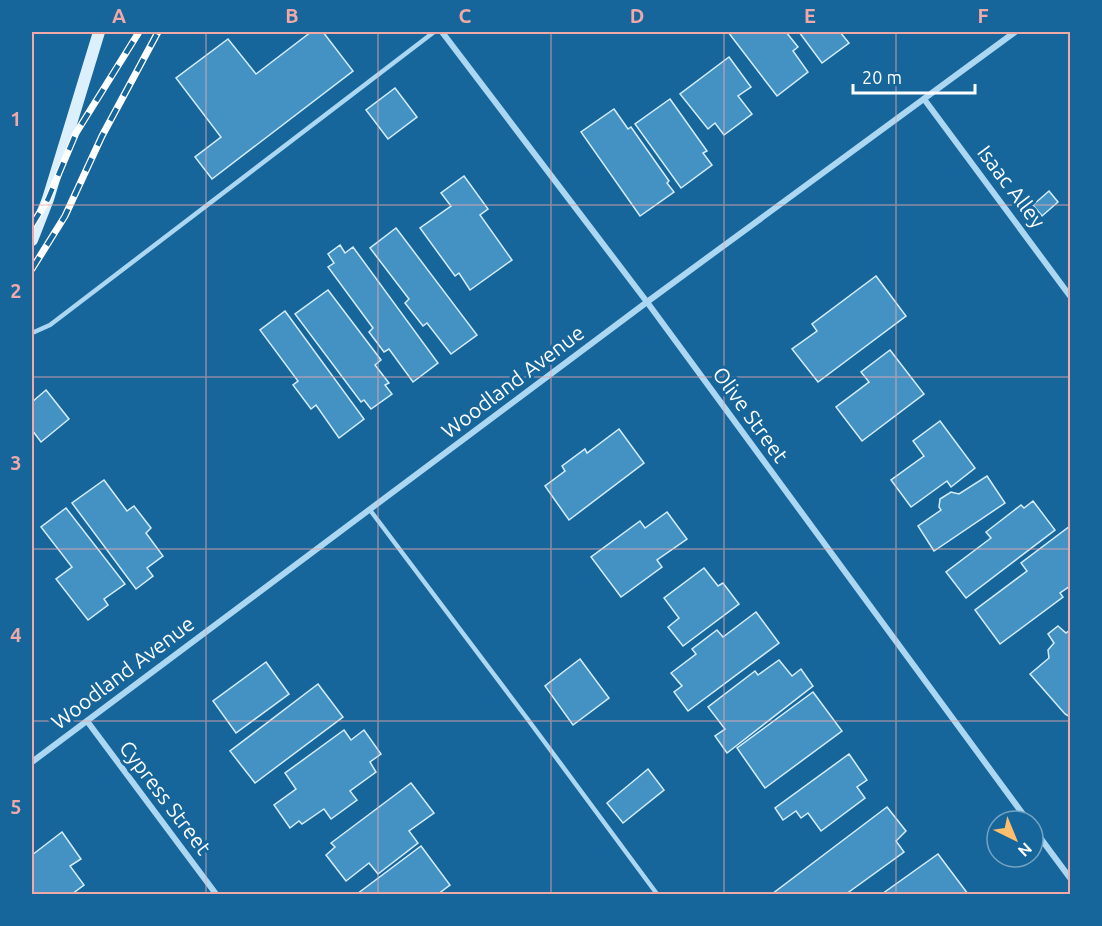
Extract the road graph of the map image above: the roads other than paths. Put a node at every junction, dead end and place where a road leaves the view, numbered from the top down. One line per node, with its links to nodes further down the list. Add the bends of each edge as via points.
1 (99, 32): 6 (street)
2 (434, 32): 9 (lane, via 50,326)
3 (442, 32): 8 (street, Olive Street)
4 (1015, 32): 5 (street, Woodland Avenue)
5 (924, 99): 7 (street, Isaac Alley); 8 (street, Woodland Avenue)
6 (32, 240)
7 (1071, 296)
8 (646, 303): 10 (street, Woodland Avenue); 13 (street, Olive Street)
9 (32, 333)
10 (370, 510): 11 (street, Woodland Avenue); 17 (lane)
11 (87, 721): 12 (street, Woodland Avenue); 16 (street, Cypress Street)
12 (32, 762)
13 (1019, 809)
14 (1045, 844): 15 (street)
15 (1071, 879)
16 (216, 894)
17 (657, 894)

